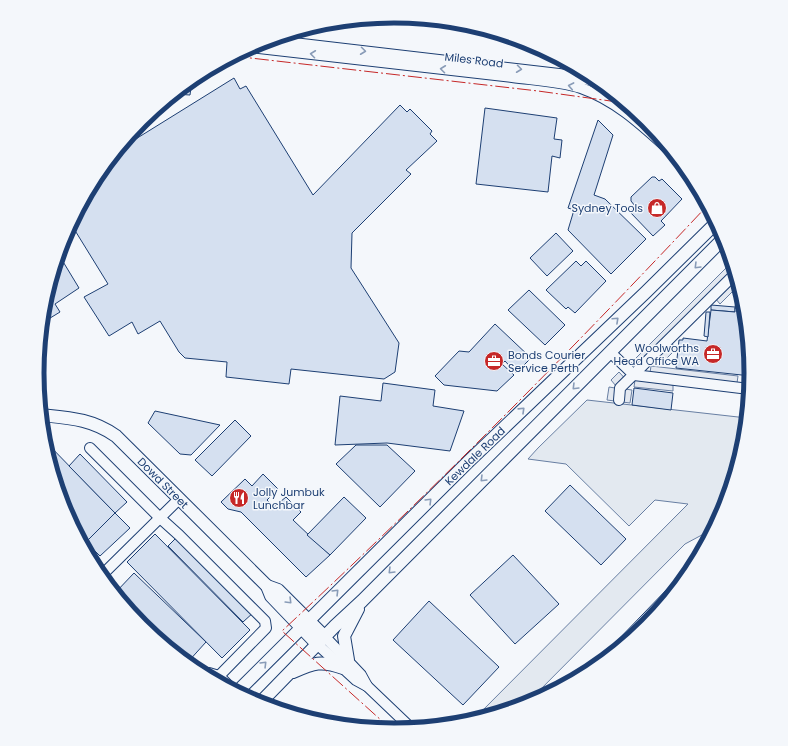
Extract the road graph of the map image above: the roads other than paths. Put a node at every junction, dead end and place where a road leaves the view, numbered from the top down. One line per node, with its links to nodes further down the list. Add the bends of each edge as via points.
1 (282, 42): 3 (street, Miles Road, one-way to 3)
2 (264, 49): 4 (street, Miles Road, one-way to 2, via 617,105 601,96 580,88 550,82)
3 (583, 79)
4 (638, 123)
5 (712, 227): 8 (main road, Kewdale Road, one-way to 5)
6 (719, 243): 9 (main road, Kewdale Road, one-way to 9)
7 (731, 278): 10 (street)
8 (596, 339): 9 (main road); 19 (main road, Kewdale Road, one-way to 8)
9 (610, 352): 10 (street); 18 (main road, Kewdale Road, one-way to 18)
10 (634, 375): 11 (street); 12 (street, via 620,388)
11 (743, 388)
12 (619, 400)
13 (47, 416): 15 (main road, Dowd Street, via 92,422 105,428 127,446)
14 (90, 448): 16 (street)
15 (179, 499): 16 (street); 19 (main road, Dowd Street, via 267,586 271,596)
16 (160, 517): 17 (street); 23 (street, via 265,621 266,628)
17 (105, 571)
18 (362, 601): 20 (main road, Kewdale Road); 21 (main road, via 344,636)
19 (305, 624): 20 (main road, Dowd Street); 24 (main road, Kewdale Road, one-way to 19)
20 (321, 640): 21 (street, Dowd Street); 22 (main road, Kewdale Road)
21 (346, 664): 22 (main road, via 317,663); 26 (street, Dowd Street, via 356,680 368,686)
22 (288, 674): 25 (main road, Kewdale Road)
23 (219, 676)
24 (241, 688)
25 (266, 698)
26 (405, 723)

